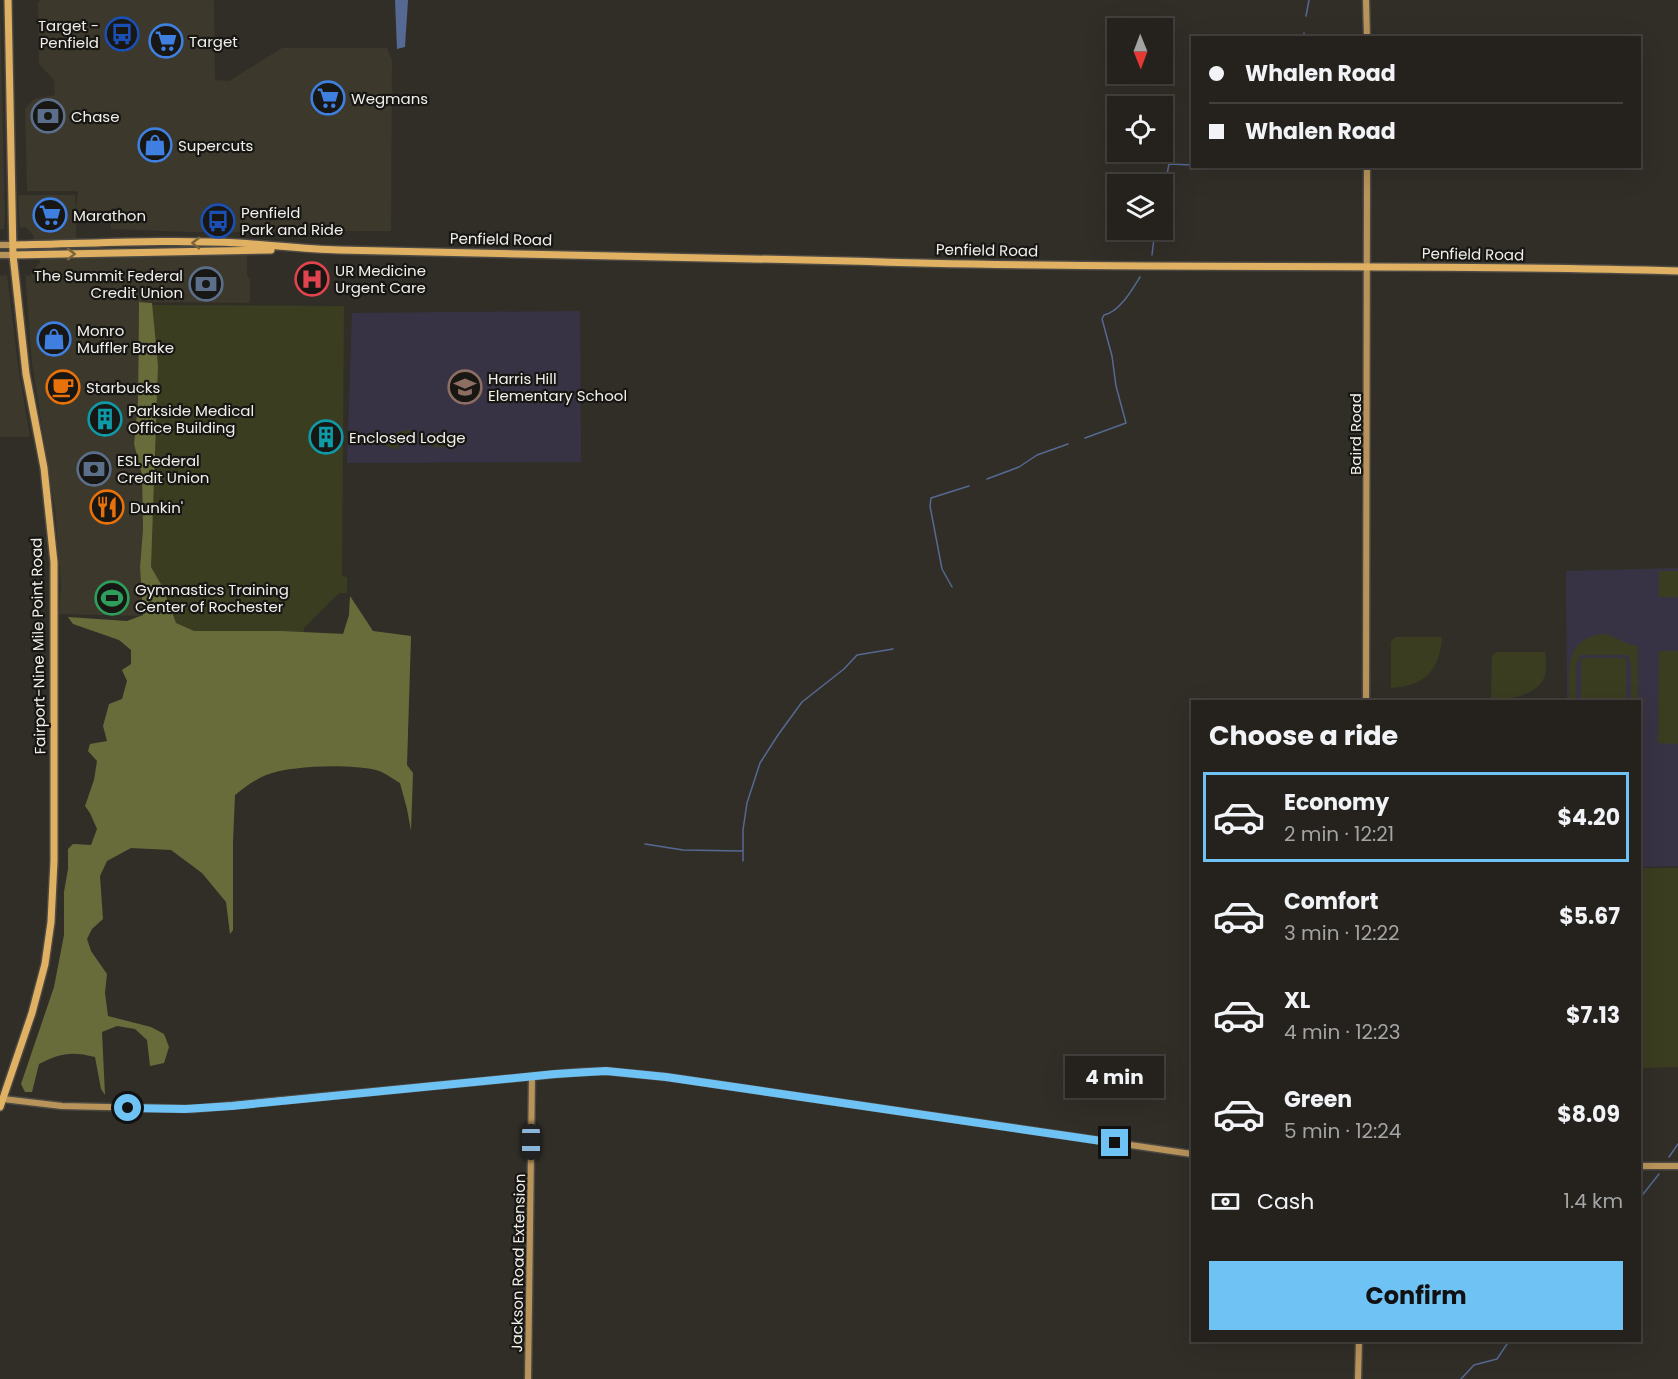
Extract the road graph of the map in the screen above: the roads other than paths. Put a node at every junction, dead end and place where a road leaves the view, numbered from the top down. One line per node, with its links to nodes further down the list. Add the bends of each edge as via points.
1 (8, 0): 6 (main road, Fairport-Nine Mile Point Road)
2 (1366, 0): 3 (street)
3 (1367, 36)
4 (1368, 168): 10 (street, Baird Road)
5 (0, 245): 6 (street, Penfield Road)
6 (13, 245): 7 (main road, Penfield Road, one-way to 6, via 239,243); 9 (main road, Fairport-Nine Mile Point Road)
7 (296, 249): 9 (main road, Penfield Road, one-way to 7); 10 (main road, Penfield Road, via 1092,266)
8 (0, 255): 9 (street, Penfield Road)
9 (13, 255): 14 (main road, Fairport-Nine Mile Point Road, via 54,562 54,861 45,964)
10 (1368, 266): 11 (main road, Penfield Road); 12 (street, Baird Road)
11 (1678, 270)
12 (1366, 700)
13 (532, 1076): 14 (street, via 185,1109 63,1106); 16 (street, via 595,1071 666,1077); 20 (street, Jackson Road Extension)
14 (3, 1099): 15 (main road, Fairport-Nine Mile Point Road)
15 (0, 1107)
16 (1191, 1154)
17 (1641, 1166): 18 (street)
18 (1678, 1166)
19 (1359, 1342): 21 (street)
20 (528, 1379)
21 (1358, 1379)

